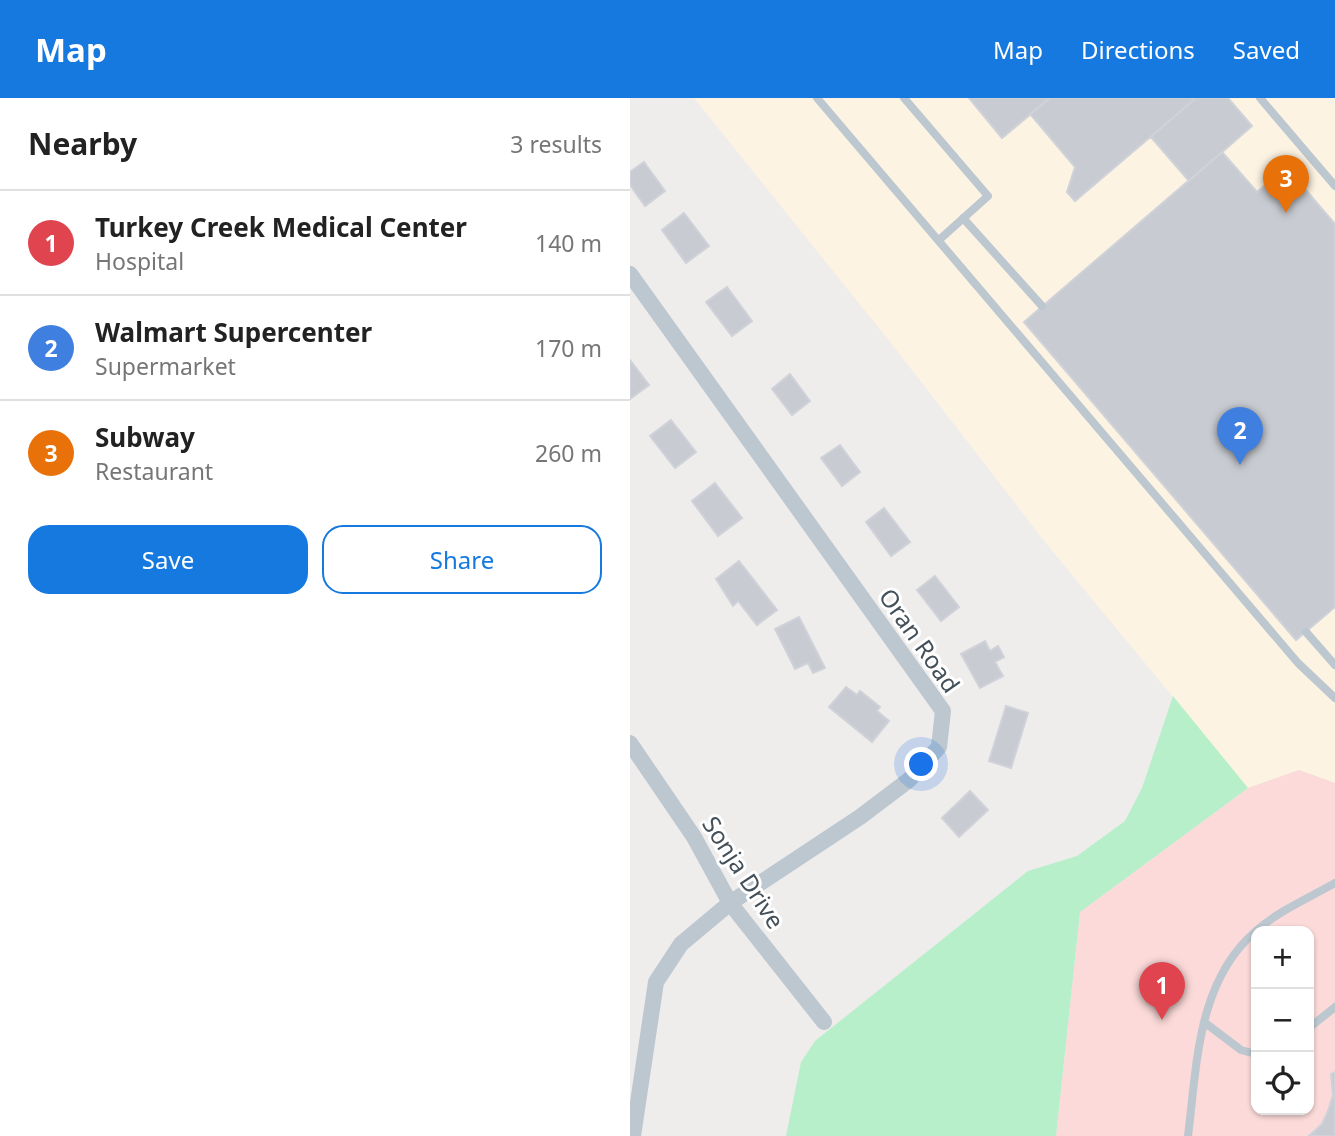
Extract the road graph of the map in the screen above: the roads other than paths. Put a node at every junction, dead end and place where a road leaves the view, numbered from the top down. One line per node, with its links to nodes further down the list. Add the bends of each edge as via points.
1 (817, 98): 6 (lane)
2 (904, 98): 5 (lane, via 988,196)
3 (1260, 98): 4 (lane)
4 (1335, 186)
5 (963, 218): 6 (lane); 8 (lane)
6 (939, 240): 11 (lane, via 1298,663)
7 (630, 274): 14 (street, Oran Road, via 943,711 939,747 909,780)
8 (1042, 306)
9 (1306, 632): 10 (lane)
10 (1335, 665)
11 (1335, 698)
12 (630, 743): 14 (street, Sonja Drive, via 694,837)
13 (1335, 883): 16 (lane, via 1248,938 1222,973)
14 (730, 903): 17 (street, Sonja Drive); 20 (street, Oran Road, via 681,944 656,982)
15 (1335, 1006): 18 (lane)
16 (1204, 1022): 19 (lane); 21 (lane)
17 (824, 1023)
18 (1314, 1024)
19 (1251, 1053)
20 (633, 1125)
21 (1188, 1136)

